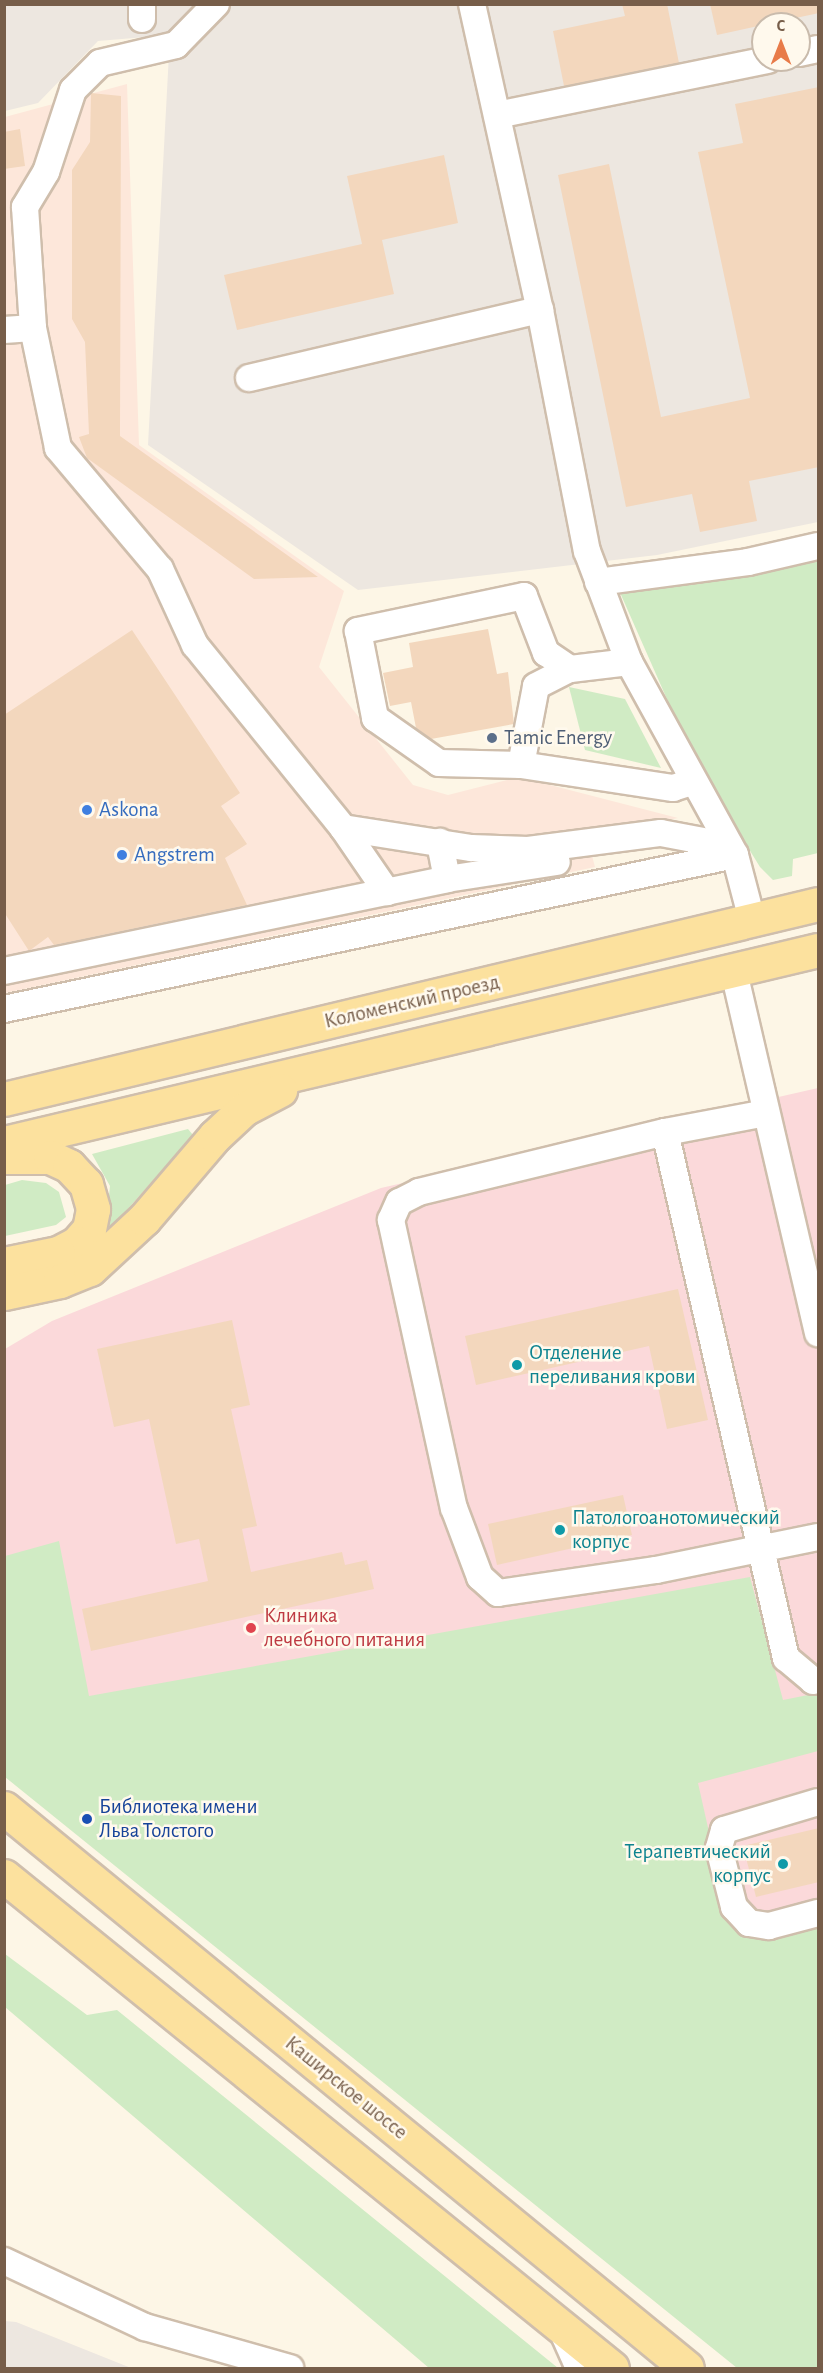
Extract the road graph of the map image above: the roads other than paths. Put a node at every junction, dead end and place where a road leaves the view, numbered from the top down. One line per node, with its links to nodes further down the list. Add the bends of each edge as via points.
1 (216, 4): 5 (street, via 176,45 100,63 73,90 46,172)
2 (472, 4): 4 (street)
3 (751, 63): 4 (street)
4 (497, 115): 6 (street)
5 (15, 207): 7 (street)
6 (540, 310): 9 (street); 11 (street, via 587,552)
7 (33, 328): 8 (street); 16 (street, via 58,448 160,569 195,645)
8 (4, 330)
9 (249, 378)
10 (819, 546): 11 (street, via 748,562)
11 (598, 582): 12 (street)
12 (629, 662): 13 (street); 15 (street)
13 (570, 669): 14 (street, via 536,686); 14 (street, via 546,653 524,596 358,631 375,718 439,763)
14 (521, 765): 15 (street, via 673,788)
15 (692, 782): 18 (street)
16 (343, 828): 17 (street); 20 (street)
17 (440, 842): 18 (street, via 528,850 661,833); 19 (street)
18 (733, 851): 19 (street, via 665,846); 22 (street); 26 (street)
19 (447, 879): 20 (street)
20 (387, 892): 24 (street)
21 (819, 904): 22 (main road, Коломенский проезд)
22 (752, 920): 28 (main road, Коломенский проезд)
23 (819, 950): 25 (main road, Коломенский проезд)
24 (4, 971)
25 (734, 972): 27 (main road, Коломенский проезд); 29 (street)
26 (4, 1009)
27 (395, 1051): 31 (main road, Коломенский проезд); 34 (main road, via 269,1094 244,1109 120,1245 90,1269 60,1281)
28 (4, 1099)
29 (766, 1113): 30 (street); 35 (street)
30 (665, 1132): 37 (street); 37 (street, via 419,1192 399,1202 391,1220 454,1508 480,1577 498,1593)
31 (4, 1143)
32 (4, 1157): 33 (main road, via 50,1157 69,1166 86,1185 93,1209 89,1229 77,1243 58,1253)
33 (4, 1264)
34 (4, 1293)
35 (819, 1333)
36 (819, 1537): 37 (street)
37 (761, 1552): 38 (street, via 786,1658 813,1682)
38 (819, 1680)
39 (819, 1802): 42 (street, via 724,1830 719,1848 734,1907 748,1923 770,1926)
40 (4, 1808): 48 (main road, Каширское шоссе)
41 (4, 1876): 44 (main road)
42 (819, 1913)
43 (4, 2261): 45 (street, via 145,2327)
44 (561, 2327): 46 (street); 47 (main road)
45 (290, 2368)
46 (579, 2368)
47 (612, 2368)
48 (687, 2368)

